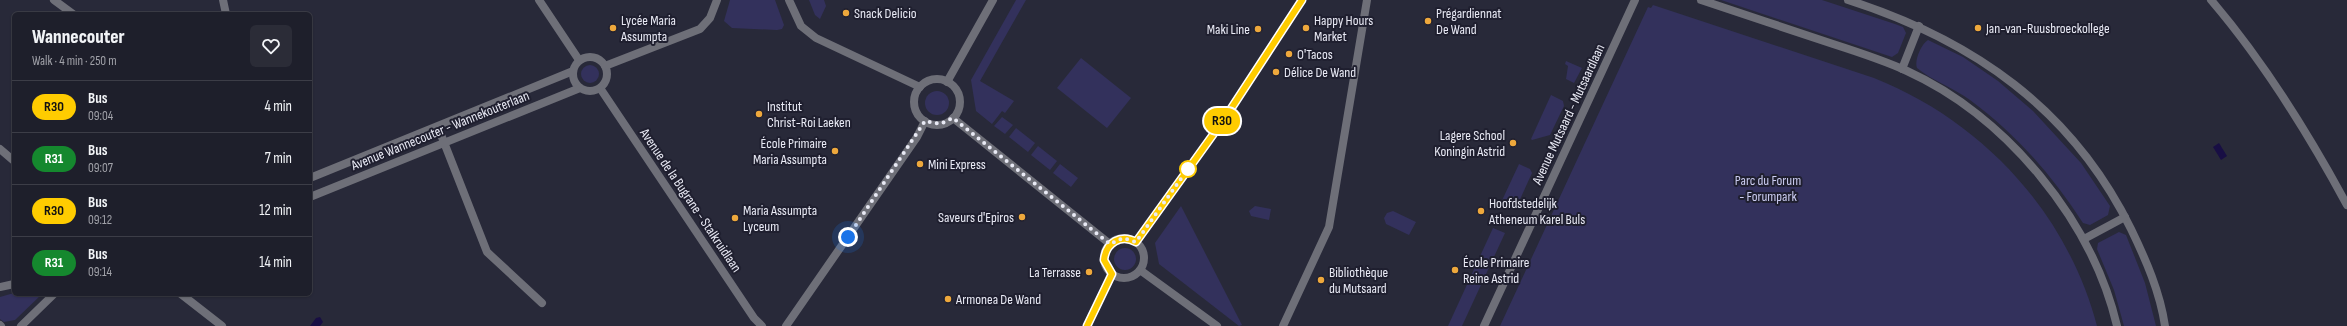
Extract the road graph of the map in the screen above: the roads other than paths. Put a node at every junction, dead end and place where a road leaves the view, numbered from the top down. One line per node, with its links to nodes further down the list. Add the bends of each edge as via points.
1 (54, 0): 13 (street)
2 (223, 0): 14 (street)
3 (539, 0): 16 (street)
4 (717, 0): 17 (street, via 710,18 700,29)
5 (789, 0): 21 (street, via 801,26 816,38)
6 (993, 0): 20 (street)
7 (1302, 0): 35 (street, via 1225,118)
8 (1367, 0): 50 (street, via 1329,227)
9 (1635, 0): 51 (street, Avenue Mutsaard - Mutsaardlaan)
10 (1701, 0): 18 (street)
11 (1848, 0): 15 (street)
12 (2211, 0): 32 (street, via 2254,53 2296,116)
13 (70, 12)
14 (226, 12)
15 (1919, 26): 18 (street); 33 (street, via 1978,58 2042,106 2089,160)
16 (579, 60): 17 (street, via 594,57); 19 (street)
17 (605, 66): 23 (street, via 606,80)
18 (1902, 69): 34 (street, via 1943,92 1996,130 2051,189)
19 (573, 71): 22 (street, via 573,78); 26 (street, Avenue Wannecouter - Wannekouterlaan)
20 (947, 82): 21 (street, via 932,80); 24 (street, via 959,96 959,105)
21 (920, 87): 25 (street, via 914,103 917,114)
22 (580, 88): 23 (street, via 588,91); 27 (street, Avenue Wannecouter - Wannekouterlaan)
23 (600, 88): 46 (street, Avenue de la Bugrane - Stalkruidlaan, via 754,318)
24 (953, 118): 25 (street, via 940,124); 36 (street)
25 (925, 121): 47 (street, via 917,137)
26 (438, 127): 27 (street); 30 (street, Avenue Wannecouter - Wannekouterlaan)
27 (444, 142): 31 (street, Avenue Wannecouter - Wannekouterlaan); 43 (street, via 487,252)
28 (0, 149): 29 (street)
29 (12, 158)
30 (312, 177)
31 (312, 196)
32 (2347, 205)
33 (2125, 217): 34 (street); 53 (street, via 2153,280)
34 (2084, 239): 52 (street, via 2106,290)
35 (1136, 242): 36 (street, via 1123,238); 37 (street, via 1141,247 1144,258)
36 (1110, 244): 38 (street, via 1104,260)
37 (1140, 270): 38 (street, via 1127,278); 49 (street)
38 (1112, 274): 48 (street)
39 (12, 284): 40 (street)
40 (0, 287)
41 (52, 296): 44 (street)
42 (184, 296): 45 (street)
43 (542, 303)
44 (20, 326)
45 (222, 326)
46 (762, 326)
47 (786, 326)
48 (1087, 326)
49 (1217, 326)
50 (1283, 326)
51 (1484, 326)
52 (2117, 326)
53 (2165, 326)

